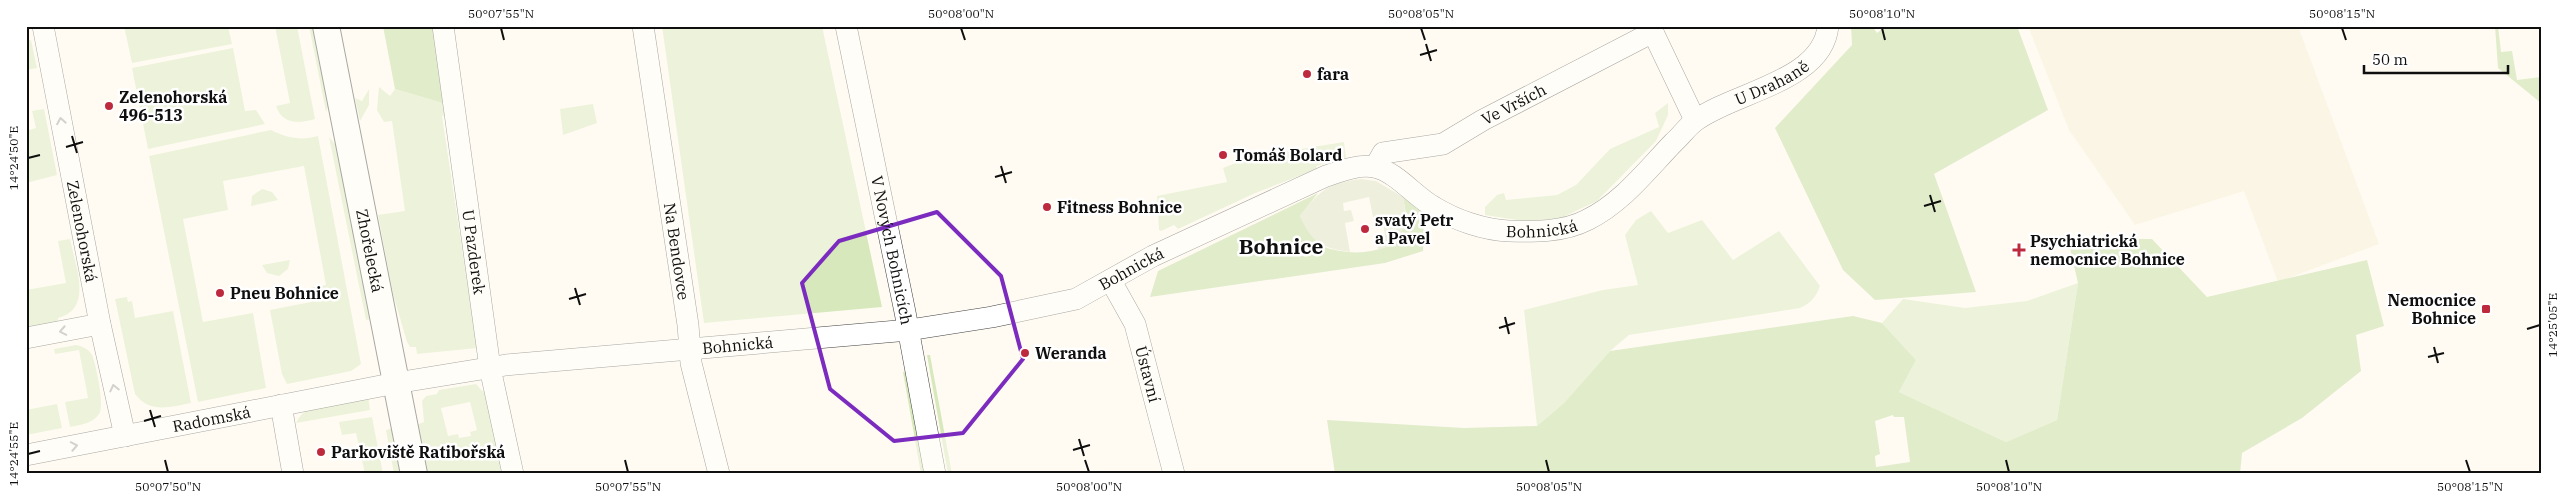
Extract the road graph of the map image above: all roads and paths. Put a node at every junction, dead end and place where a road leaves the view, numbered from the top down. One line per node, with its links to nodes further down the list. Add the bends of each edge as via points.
1 (43, 26): 11 (street, Zelenohorská, one-way to 1)
2 (326, 26): 16 (street, Zhořelecká)
3 (643, 26): 14 (street, Na Bendovce)
4 (846, 26): 12 (street, V Nových Bohnicích)
5 (1828, 26): 8 (street, U Drahaně, via 1827,39 1814,58 1798,71)
6 (445, 27): 15 (street, U Pazderek)
7 (1652, 29): 8 (street); 9 (street, Ve Vrších, via 1443,144 1383,153)
8 (1695, 120): 9 (street, Bohnická, via 1615,203 1586,221 1550,231 1507,231 1467,222 1433,207 1398,180)
9 (1374, 167): 10 (street, Bohnická, via 1350,168 1326,176 1153,256)
10 (1111, 281): 12 (street, Bohnická, via 1076,299 992,318); 25 (street, Ústavní, via 1135,324)
11 (100, 324): 13 (street, one-way to 13); 18 (street, Zelenohorská, one-way to 11)
12 (909, 330): 14 (street, Bohnická); 24 (street, V Nových Bohnicích)
13 (26, 338)
14 (690, 349): 15 (street, Bohnická); 23 (street, Na Bendovce)
15 (490, 368): 16 (street, Bohnická); 22 (street, U Pazderek)
16 (396, 382): 17 (street, Radomská); 21 (street, Zhořelecká)
17 (281, 405): 18 (street, Radomská); 20 (street)
18 (125, 436): 19 (street, Radomská, one-way to 18)
19 (26, 455)
20 (293, 474)
21 (414, 474)
22 (514, 474)
23 (719, 474)
24 (935, 474)
25 (1174, 474)

